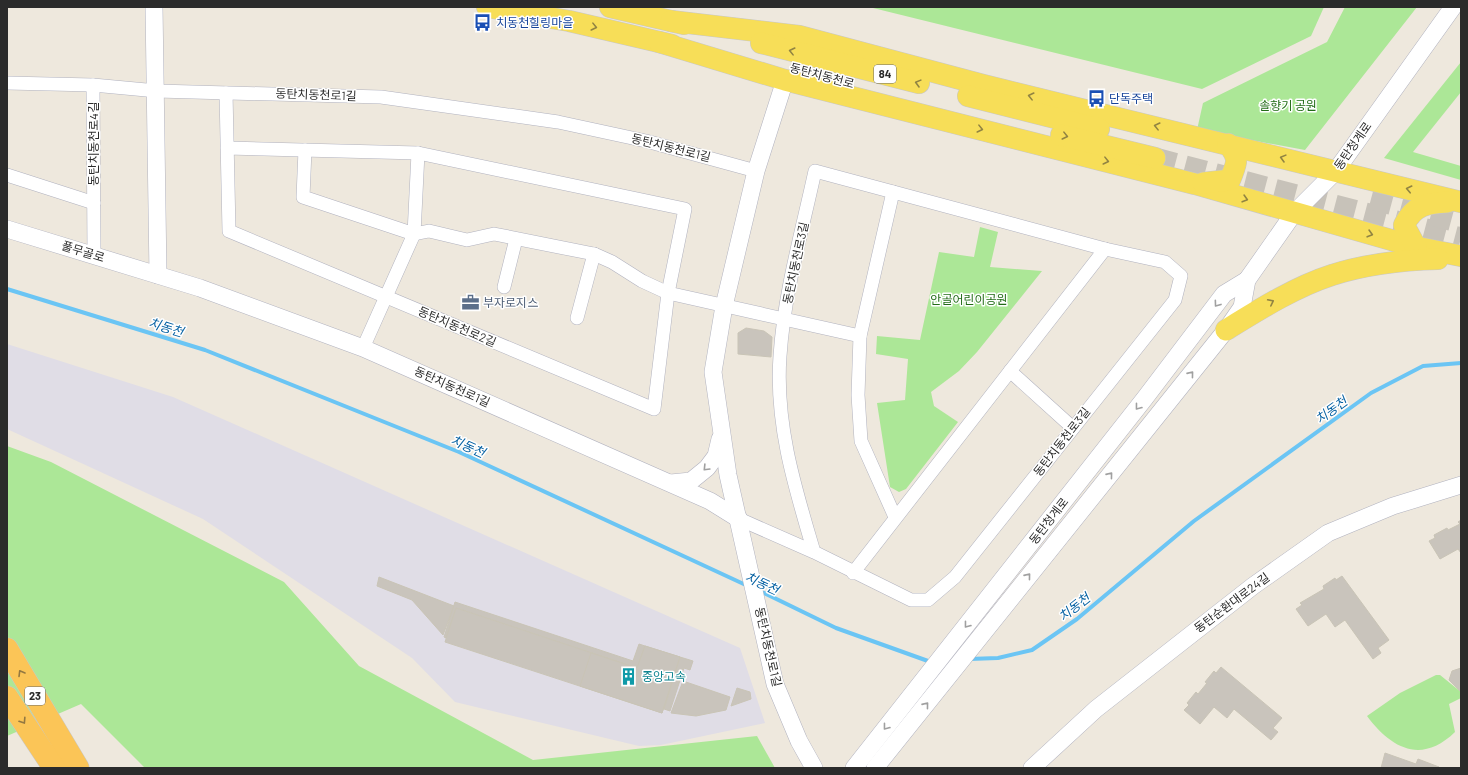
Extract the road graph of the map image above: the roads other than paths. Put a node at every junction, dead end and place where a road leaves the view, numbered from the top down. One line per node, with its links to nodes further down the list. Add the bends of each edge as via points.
1 (154, 7): 10 (street)
2 (487, 7): 6 (main road, 동탄치동천로 / 84, one-way to 6, via 569,21)
3 (610, 7): 5 (main road, 동탄치동천로 / 84)
4 (1453, 7): 17 (street, 동탄청계로)
5 (671, 21): 6 (main road, 동탄치동천로 / 84, one-way to 5, via 773,63 862,87 1157,152 845,64); 12 (main road, one-way to 5, via 983,85 799,36)
6 (658, 42): 7 (main road)
7 (785, 80): 16 (street, 동탄치동천로1길); 19 (main road, one-way to 19)
8 (7, 83): 9 (street, 동탄치동천로4길)
9 (93, 85): 10 (street, 동탄치동천로4길); 22 (street, 동탄치동천로4길)
10 (157, 91): 11 (street, 동탄치동천로1길); 33 (street)
11 (226, 93): 13 (street, 동탄치동천로2길); 16 (street, 동탄치동천로1길, via 381,97 558,122 646,141)
12 (1228, 144): 17 (main road, one-way to 12); 19 (main road, via 1236,154 1236,164 1230,180)
13 (227, 148): 14 (street, 동탄치동천로2길); 37 (street, 동탄치동천로2길, via 229,231)
14 (305, 150): 15 (street, 동탄치동천로2길); 25 (street, via 303,196)
15 (418, 153): 25 (street); 36 (street, 동탄치동천로2길, via 685,209)
16 (756, 171): 38 (street, 동탄치동천로1길)
17 (1335, 172): 21 (main road, one-way to 17); 23 (street, 동탄청계로)
18 (7, 175): 22 (street, 동탄치동천로4길)
19 (1195, 184): 23 (main road, one-way to 23)
20 (893, 192): 28 (street, 동탄치동천로3길); 40 (street, 동탄치동천로3길, via 815,171); 42 (street)
21 (1461, 202): 27 (main road, via 1433,202 1409,214 1404,225)
22 (94, 203): 30 (street, 동탄치동천로4길)
23 (1294, 213): 27 (main road, one-way to 27); 34 (street, 동탄청계로)
24 (7, 229): 30 (street, 풀무골로)
25 (414, 234): 26 (street, via 429,231 467,240 494,234); 37 (street)
26 (516, 239): 29 (street); 35 (street)
27 (1416, 247): 31 (main road)
28 (1105, 249): 44 (street); 45 (street, 동탄치동천로3길, via 1164,262 1182,276 1175,300)
29 (594, 254): 36 (street); 39 (street)
30 (94, 255): 33 (street, 풀무골로)
31 (1461, 256)
32 (1461, 259): 41 (main road, one-way to 32, via 1269,303 1332,275 1381,264)
33 (158, 275): 43 (street, 동탄치동천로1길)
34 (1247, 280): 41 (street, 동탄청계로, via 1242,307); 58 (street, 동탄청계로, one-way to 58, via 1224,294)
35 (504, 287)
36 (668, 293): 37 (street, 동탄치동천로2길, via 654,409); 38 (street)
37 (386, 297): 43 (street)
38 (724, 306): 40 (street); 46 (street, 동탄치동천로1길, via 713,372)
39 (577, 318)
40 (784, 318): 42 (street); 51 (street, 동탄치동천로3길, via 780,357 783,425 789,465)
41 (1226, 330): 59 (street, 동탄청계로, one-way to 41)
42 (860, 336): 49 (street, via 858,395 862,441)
43 (363, 348): 47 (street, 동탄치동천로1길)
44 (1010, 371): 45 (street); 49 (street)
45 (1073, 428): 52 (street, 동탄치동천로3길, via 955,577 928,600 911,600)
46 (721, 433): 47 (street, one-way to 47, via 716,456 707,468 691,481); 50 (street, 동탄치동천로1길)
47 (670, 483): 50 (street, 동탄치동천로1길, via 710,501)
48 (1461, 485): 60 (street, 동탄순환대로24길, via 1393,506 1328,533 1253,586 1108,699)
49 (895, 517): 52 (street)
50 (740, 527): 51 (street, 동탄치동천로3길); 57 (street, 동탄치동천로1길, via 775,684 799,742)
51 (814, 552): 52 (street, 동탄치동천로3길)
52 (853, 573)
53 (7, 649): 56 (highway, 23, one-way to 53)
54 (7, 697): 55 (highway, 23, one-way to 55)
55 (54, 768)
56 (78, 768)
57 (814, 768)
58 (854, 768)
59 (875, 768)
60 (1032, 768)

